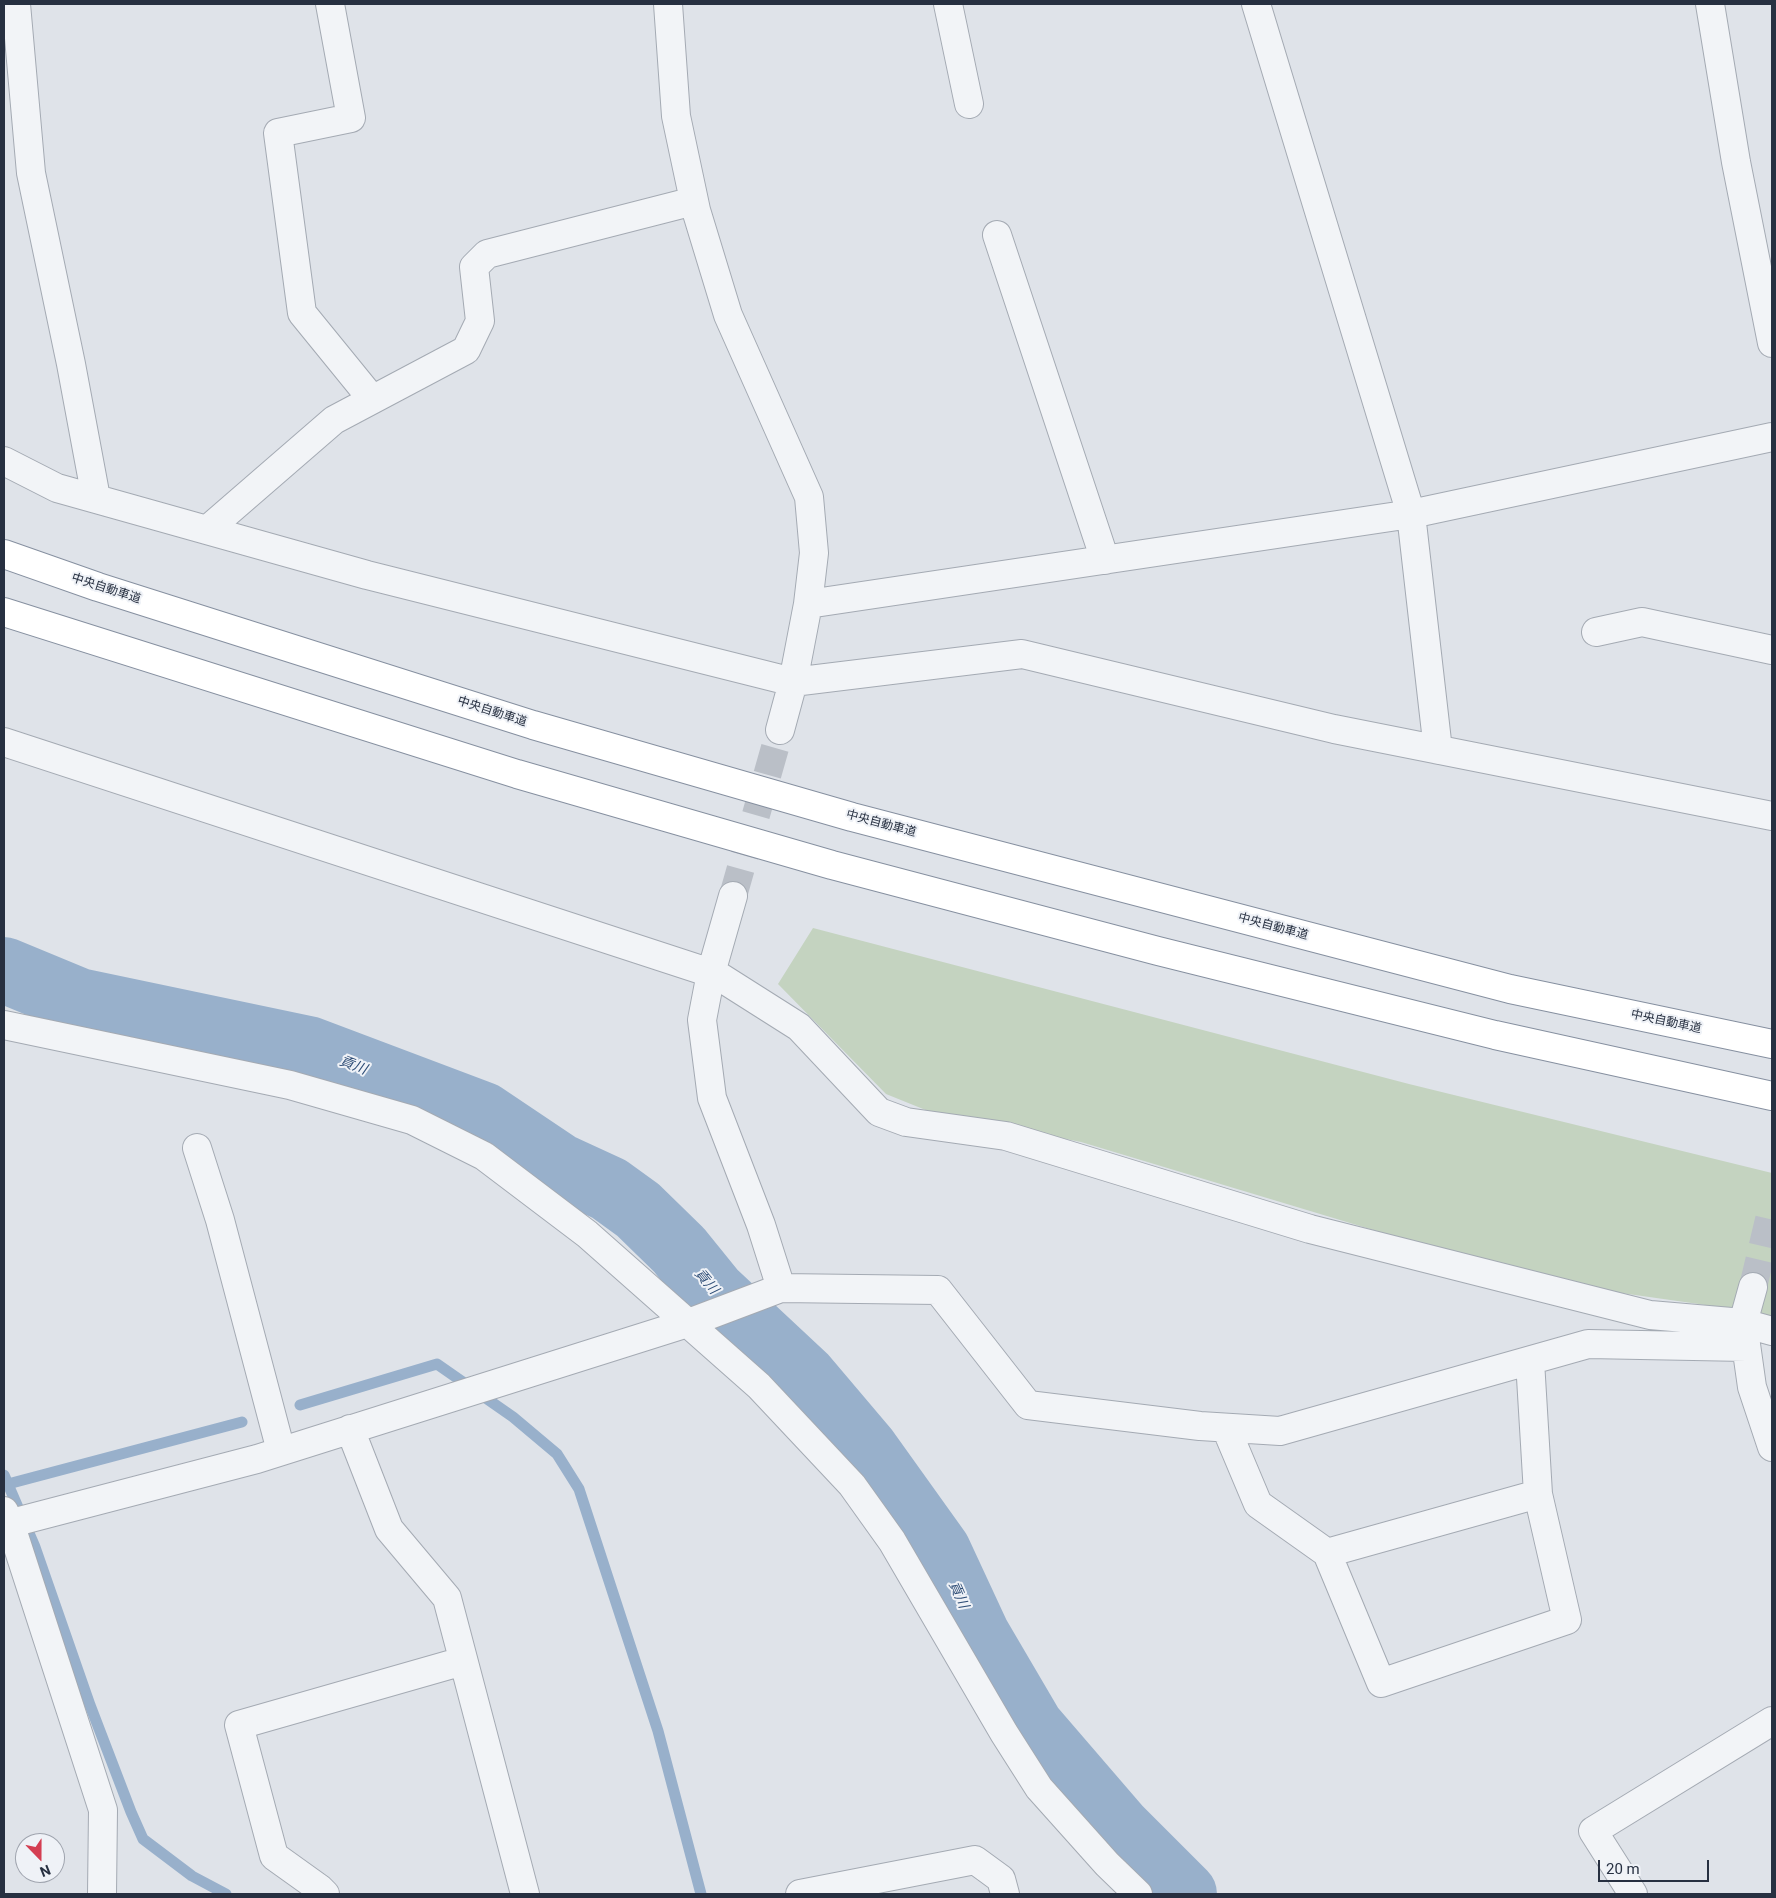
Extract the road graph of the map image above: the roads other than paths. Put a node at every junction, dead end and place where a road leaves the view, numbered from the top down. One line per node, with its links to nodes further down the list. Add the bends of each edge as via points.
1 (16, 4): 14 (street, via 31,173)
2 (330, 4): 11 (street, via 351,118 278,133 302,313)
3 (668, 4): 8 (street, via 676,116)
4 (948, 4): 7 (street)
5 (1256, 4): 15 (street)
6 (1710, 4): 10 (street, via 1736,162)
7 (969, 104)
8 (694, 201): 11 (street, via 488,254 474,267 480,321 466,350); 19 (street, via 728,316 810,497 814,553)
9 (997, 235): 18 (street)
10 (1772, 343)
11 (372, 399): 16 (street, via 334,420)
12 (1772, 436): 15 (street)
13 (4, 461): 14 (street, via 58,488)
14 (96, 498): 16 (street)
15 (1411, 514): 18 (street); 26 (street)
16 (207, 530): 23 (street, via 367,575)
17 (4, 554): 31 (highway, 中央自動車道, via 532,725 852,816 1510,989)
18 (1105, 560): 19 (street)
19 (808, 604): 23 (street)
20 (4, 612): 32 (highway, via 517,774 842,868 1158,951 1495,1034)
21 (1596, 632): 22 (street, via 1642,622)
22 (1772, 650)
23 (793, 682): 24 (street); 26 (street, via 1022,654 1334,729)
24 (780, 730)
25 (4, 742): 29 (street)
26 (1438, 750): 27 (street)
27 (1772, 816)
28 (733, 896): 29 (street)
29 (711, 973): 35 (street, via 702,1020 712,1098); 38 (street, via 799,1027 879,1112 906,1122 1006,1136 1310,1229 1650,1315)
30 (4, 1025): 36 (street, via 290,1084 412,1120 484,1156 587,1234)
31 (1772, 1044)
32 (1772, 1096)
33 (197, 1148): 43 (street, via 220,1220)
34 (1753, 1287): 38 (street)
35 (782, 1288): 36 (street); 40 (street, via 938,1290 1028,1405)
36 (690, 1323): 41 (street); 54 (street, via 759,1386 852,1485 892,1541 1039,1788)
37 (1772, 1331): 38 (street)
38 (1745, 1335): 39 (street, via 1588,1344); 42 (street, via 1752,1387)
39 (1530, 1361): 40 (street, via 1280,1431); 44 (street)
40 (1226, 1428): 46 (street, via 1258,1504)
41 (350, 1429): 43 (street); 47 (street, via 389,1529 447,1598)
42 (1772, 1448)
43 (281, 1451): 45 (street, via 48,1513)
44 (1538, 1494): 46 (street); 46 (street, via 1567,1620 1381,1684)
45 (8, 1520): 49 (street, via 103,1810)
46 (1326, 1553)
47 (463, 1661): 50 (street, via 239,1725 274,1856); 51 (street)
48 (1772, 1722): 55 (street, via 1593,1830)
49 (102, 1894)
50 (325, 1894)
51 (525, 1894)
52 (800, 1894): 53 (street, via 975,1860 1002,1878)
53 (1005, 1894)
54 (1138, 1894)
55 (1633, 1894)

